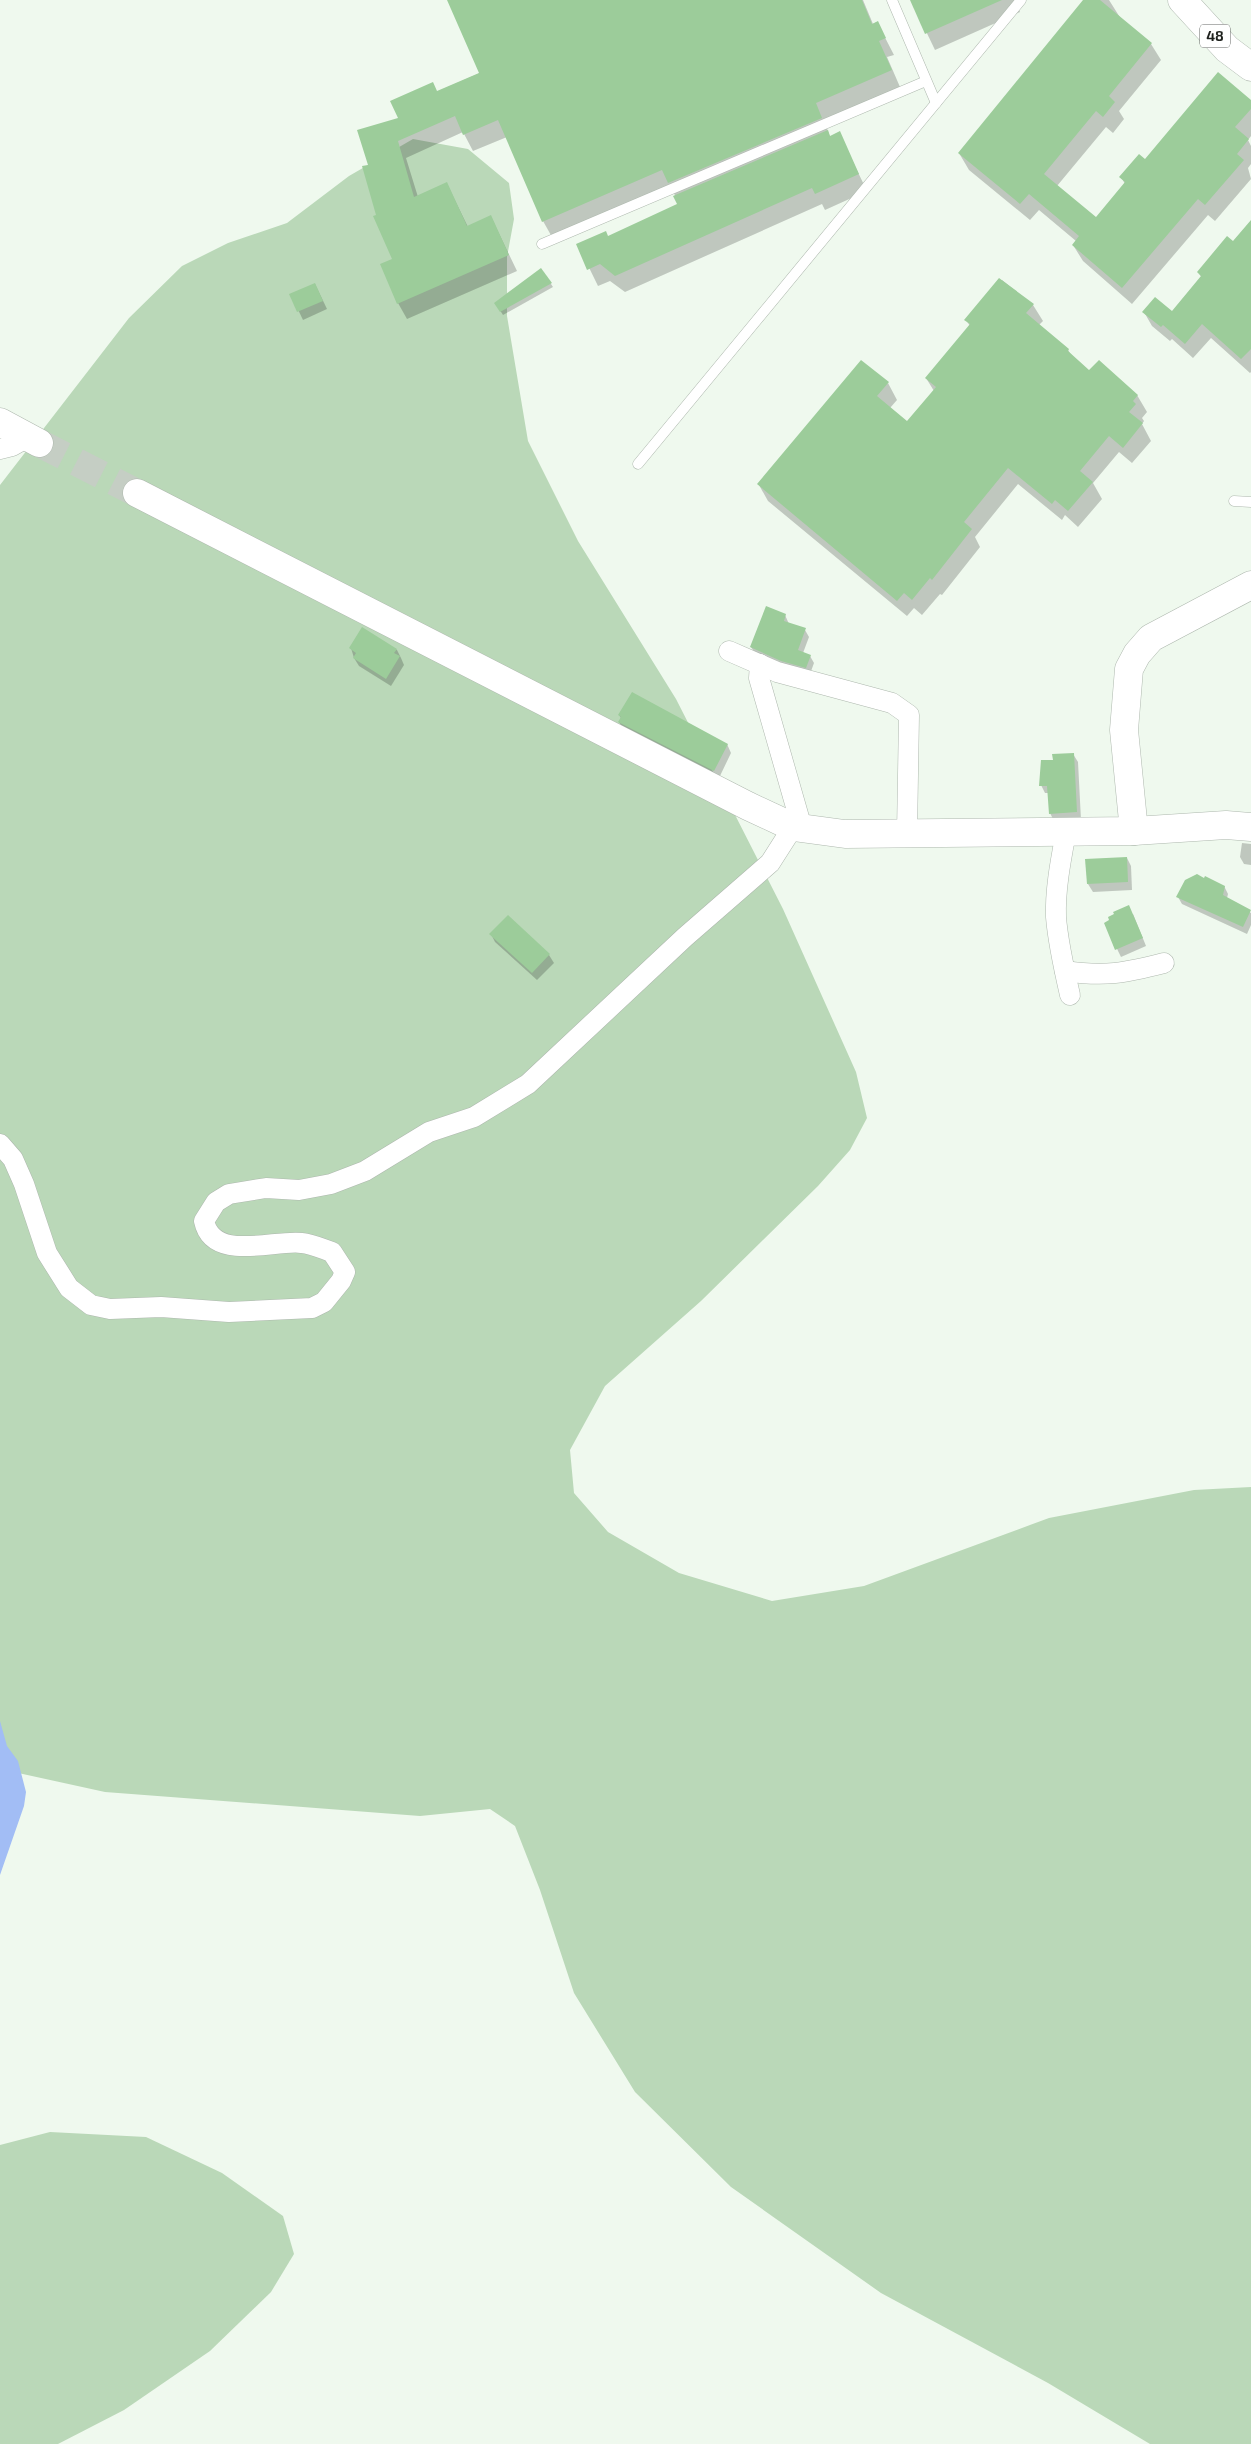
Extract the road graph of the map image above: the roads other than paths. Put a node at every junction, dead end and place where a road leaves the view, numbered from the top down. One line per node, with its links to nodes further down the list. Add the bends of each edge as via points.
1 (892, 0): 5 (lane)
2 (1020, 0): 6 (lane)
3 (1182, 0): 4 (street, 48, via 1227,49)
4 (1251, 68)
5 (926, 80): 6 (lane); 7 (lane)
6 (936, 103): 11 (lane)
7 (542, 244)
8 (0, 422): 9 (street)
9 (34, 440): 10 (street)
10 (0, 449)
11 (638, 464)
12 (137, 493): 18 (street)
13 (1234, 500): 14 (lane)
14 (1251, 502)
15 (1251, 585): 20 (street, via 1150,638 1129,669 1124,730)
16 (729, 650): 17 (street)
17 (760, 664): 18 (street, via 760,678); 22 (street, via 777,672 892,703 909,715)
18 (798, 827): 22 (street, via 845,834); 26 (street, via 770,863 685,937 528,1084 474,1117 428,1132 365,1172 331,1184 299,1190 266,1188 229,1194 216,1202 204,1221 206,1230 220,1242 255,1247 301,1243 332,1252 345,1272 324,1302 312,1308 229,1312 161,1307 110,1309 91,1305 69,1288 47,1253 24,1184 13,1159)
19 (1251, 827): 20 (street)
20 (1134, 831): 21 (street)
21 (1066, 832): 22 (street); 24 (street, via 1056,916)
22 (907, 834)
23 (1164, 963): 24 (street, via 1119,974 1090,975)
24 (1065, 971): 25 (street)
25 (1070, 994)
26 (0, 1144)

